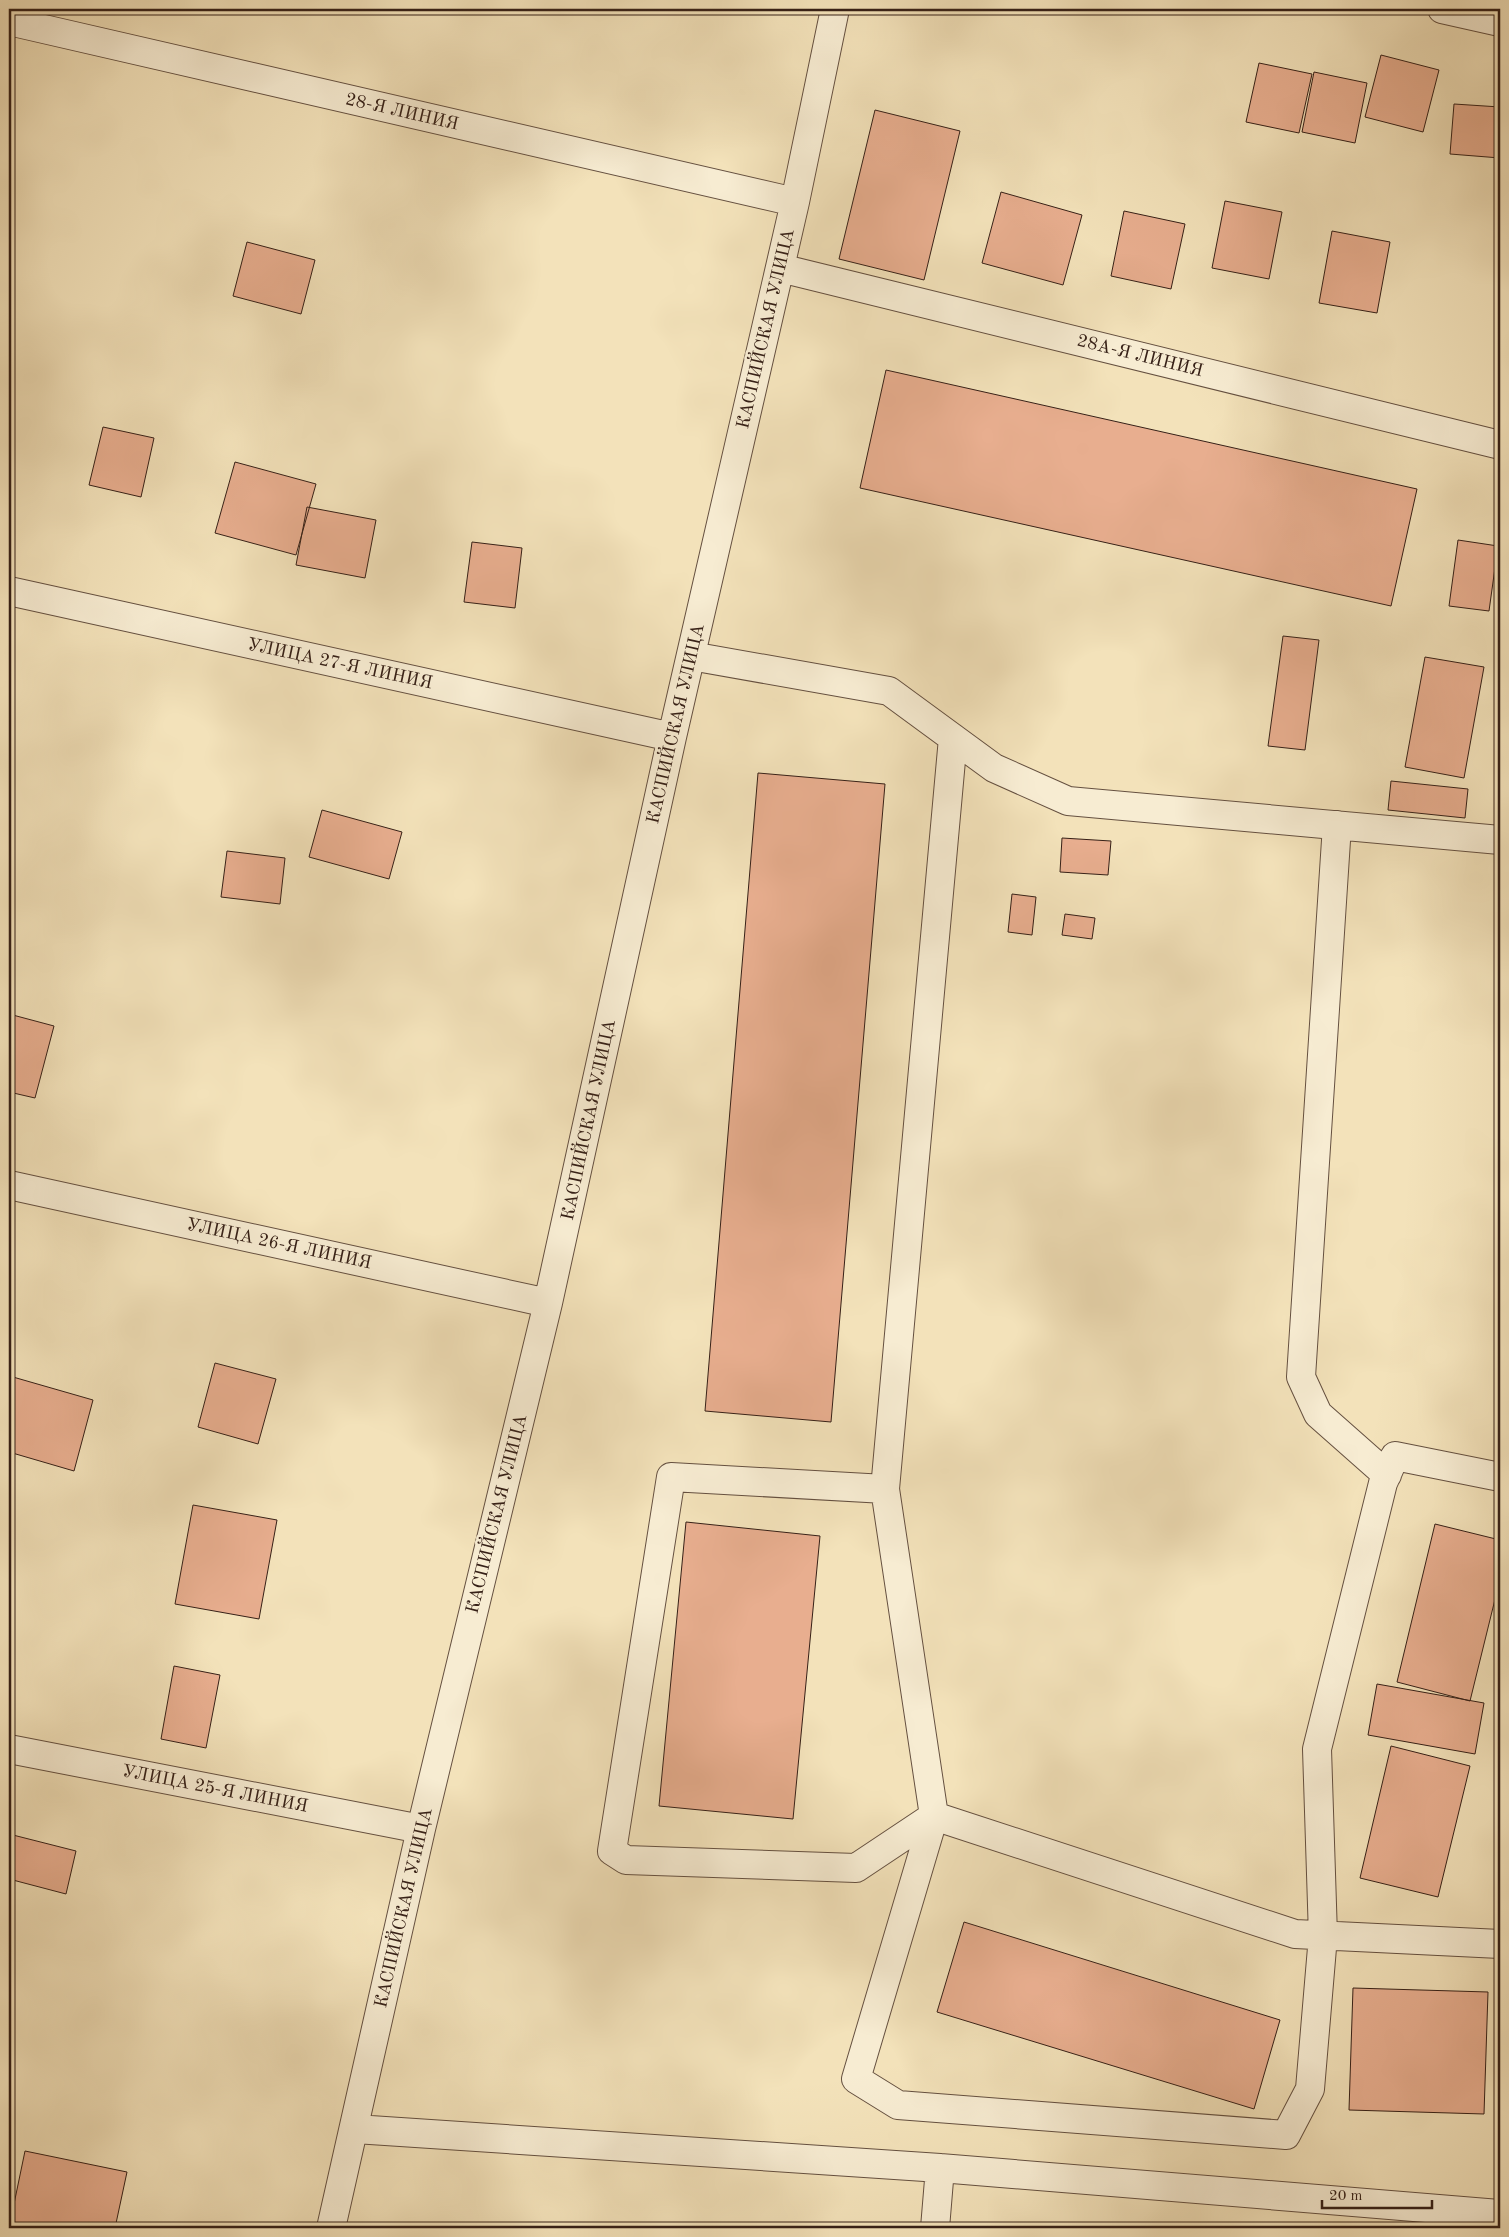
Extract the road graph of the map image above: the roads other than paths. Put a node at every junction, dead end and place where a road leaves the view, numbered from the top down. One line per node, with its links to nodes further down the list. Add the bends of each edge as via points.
1 (835, 9): 5 (street, КАСПИЙСКАЯ УЛИЦА)
2 (1442, 9): 4 (street)
3 (9, 21): 5 (street, 28-Я ЛИНИЯ)
4 (1500, 22)
5 (795, 202): 6 (street, КАСПИЙСКАЯ УЛИЦА)
6 (780, 268): 7 (street, 28А-Я ЛИНИЯ); 9 (street, КАСПИЙСКАЯ УЛИЦА)
7 (1500, 445)
8 (9, 591): 10 (street, УЛИЦА 27-Я ЛИНИЯ)
9 (691, 656): 10 (street, КАСПИЙСКАЯ УЛИЦА); 11 (street, via 889,691)
10 (672, 737): 15 (street, КАСПИЙСКАЯ УЛИЦА)
11 (953, 738): 12 (street, via 994,768 1068,801); 18 (street)
12 (1337, 825): 13 (street); 16 (street, via 1301,1377 1318,1414)
13 (1500, 840)
14 (9, 1185): 15 (street, УЛИЦА 26-Я ЛИНИЯ)
15 (548, 1303): 21 (street, КАСПИЙСКАЯ УЛИЦА)
16 (1387, 1475): 17 (street, via 1395,1456); 22 (street, via 1317,1749)
17 (1500, 1477)
18 (885, 1489): 20 (street); 20 (street, via 671,1477 612,1851 626,1860 856,1868)
19 (9, 1749): 21 (street, УЛИЦА 25-Я ЛИНИЯ)
20 (934, 1816): 22 (street, via 1295,1934); 22 (street, via 856,2079 898,2105 1286,2134 1310,2089)
21 (421, 1829): 24 (street, КАСПИЙСКАЯ УЛИЦА)
22 (1323, 1936): 23 (street)
23 (1500, 1944)
24 (355, 2129): 25 (street); 27 (street, КАСПИЙСКАЯ УЛИЦА)
25 (940, 2168): 26 (street); 28 (street)
26 (1499, 2214)
27 (331, 2228)
28 (935, 2228)

